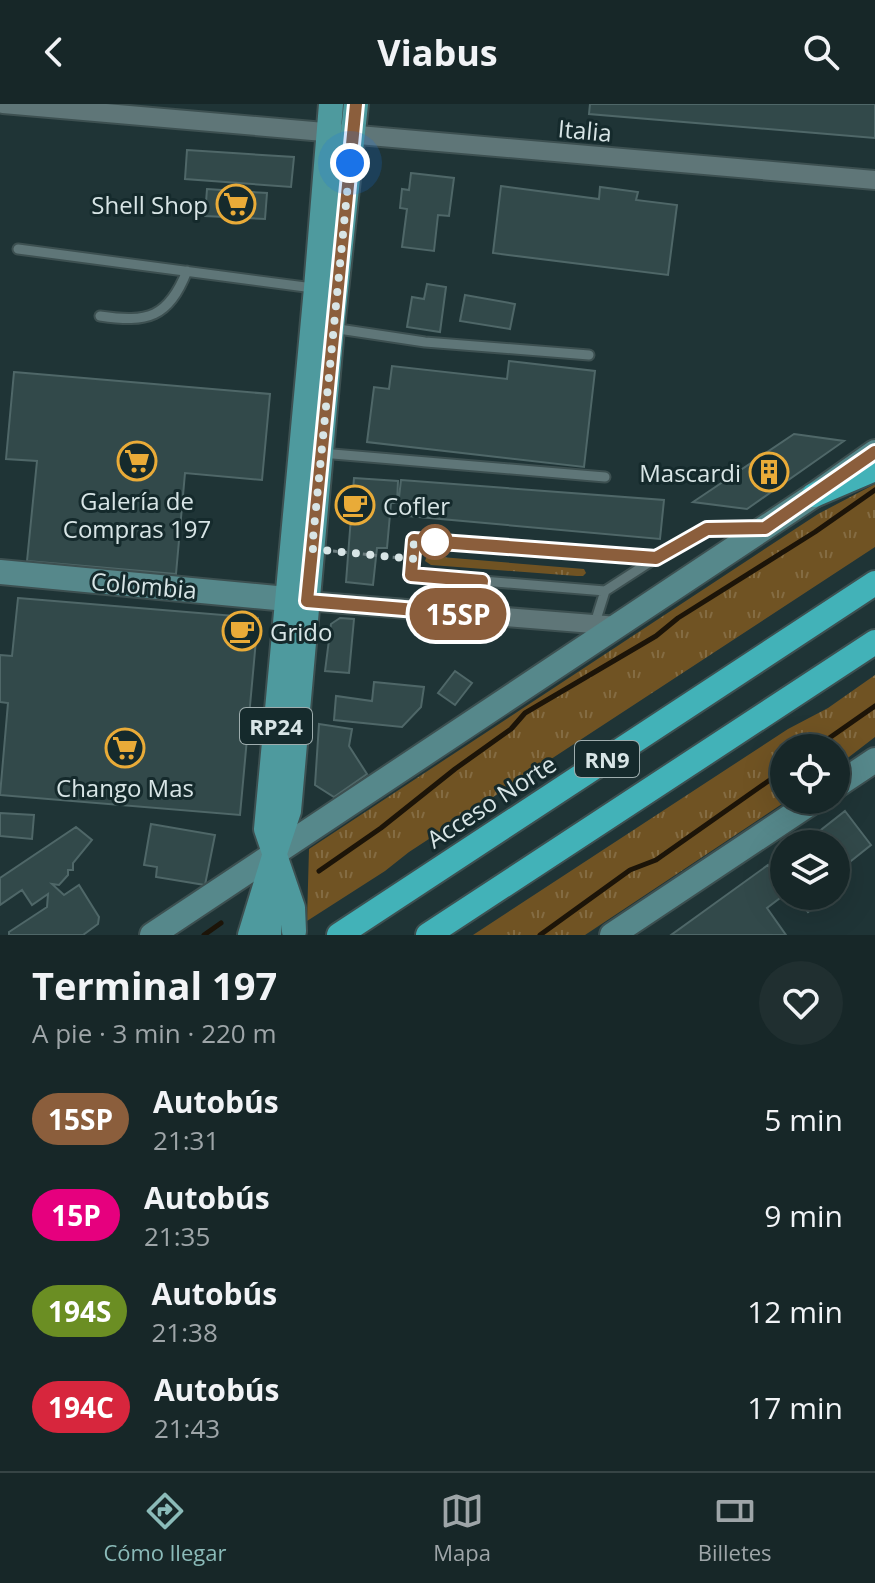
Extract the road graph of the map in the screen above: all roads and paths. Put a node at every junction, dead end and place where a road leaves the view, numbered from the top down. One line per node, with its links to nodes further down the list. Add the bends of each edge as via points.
1 (3, 104): 4 (street, Italia)
2 (331, 104): 4 (main road, RP24)
3 (356, 104): 4 (main road, RP24)
4 (340, 134): 5 (street, Italia); 8 (main road, RP24); 10 (main road, RP24)
5 (875, 180)
6 (18, 249): 7 (lane)
7 (187, 271): 8 (lane); 9 (lane, via 168,304 154,315 130,321)
8 (316, 288): 25 (main road, RP24)
9 (100, 316)
10 (332, 328): 11 (lane, via 425,342); 13 (main road, RP24)
11 (589, 355)
12 (875, 452): 16 (street)
13 (321, 453): 15 (lane); 18 (main road, RP24)
14 (875, 469): 16 (highway)
15 (605, 477)
16 (814, 495): 17 (street)
17 (765, 528): 19 (lane, via 707,529); 27 (street)
18 (312, 549): 20 (path); 25 (main road, RP24)
19 (656, 558): 20 (lane, via 414,540); 24 (lane)
20 (413, 559): 22 (lane, via 411,575)
21 (0, 572): 25 (street, Colombia)
22 (482, 581): 24 (lane); 26 (lane)
23 (875, 583): 38 (highway, Acceso Norte / RN9)
24 (605, 591): 27 (lane)
25 (297, 600): 26 (street, Colombia); 32 (main road, RP24, via 289,811)
26 (477, 615): 27 (street, Colombia)
27 (602, 631): 32 (street)
28 (875, 642): 39 (highway, RN9)
29 (875, 760): 30 (street)
30 (850, 777)
31 (794, 814): 34 (street)
32 (275, 853): 33 (main road, via 293,908); 35 (street); 36 (main road, RP24); 37 (main road, RP24)
33 (294, 931)
34 (617, 933)
35 (152, 935)
36 (250, 935)
37 (269, 935)
38 (339, 935)
39 (428, 935)

